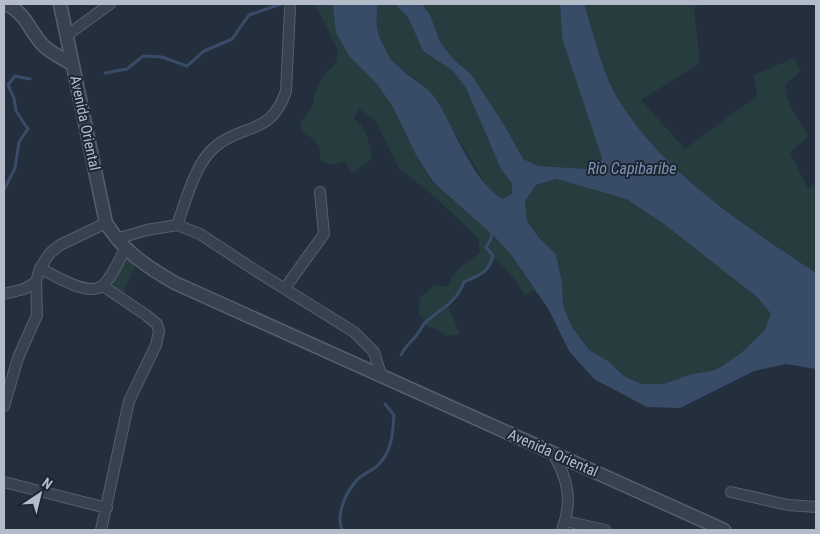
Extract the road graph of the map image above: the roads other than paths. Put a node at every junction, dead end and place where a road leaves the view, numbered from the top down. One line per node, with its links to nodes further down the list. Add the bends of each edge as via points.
1 (6, 4): 6 (street, via 26,19 41,44)
2 (60, 4): 5 (street, Avenida Oriental)
3 (110, 4): 5 (street)
4 (290, 8): 9 (street, via 286,91 282,102 265,122 216,145 204,157)
5 (66, 36): 6 (street, Avenida Oriental)
6 (72, 64): 8 (street, Avenida Oriental, via 84,108)
7 (320, 192): 14 (street, via 324,234)
8 (106, 223): 10 (street, Avenida Oriental); 11 (street, via 60,245)
9 (177, 225): 10 (street, via 164,226); 14 (street, via 200,234)
10 (121, 244): 13 (street); 16 (street, Avenida Oriental, via 152,270 175,283)
11 (40, 268): 12 (street); 13 (street, via 85,289)
12 (36, 282): 15 (street); 17 (street, via 37,315 18,358)
13 (103, 286): 22 (street, via 146,315 157,324 159,331 156,345 129,402)
14 (285, 288): 16 (street, via 335,318 365,341 374,352)
15 (4, 294)
16 (381, 376): 18 (street, Avenida Oriental)
17 (4, 406)
18 (552, 452): 23 (street, via 568,489); 26 (street, Avenida Oriental)
19 (4, 482): 22 (street)
20 (731, 492): 21 (street, via 788,505)
21 (816, 507)
22 (106, 508): 24 (street)
23 (564, 526): 25 (street)
24 (101, 530)
25 (606, 530)
26 (724, 530)

